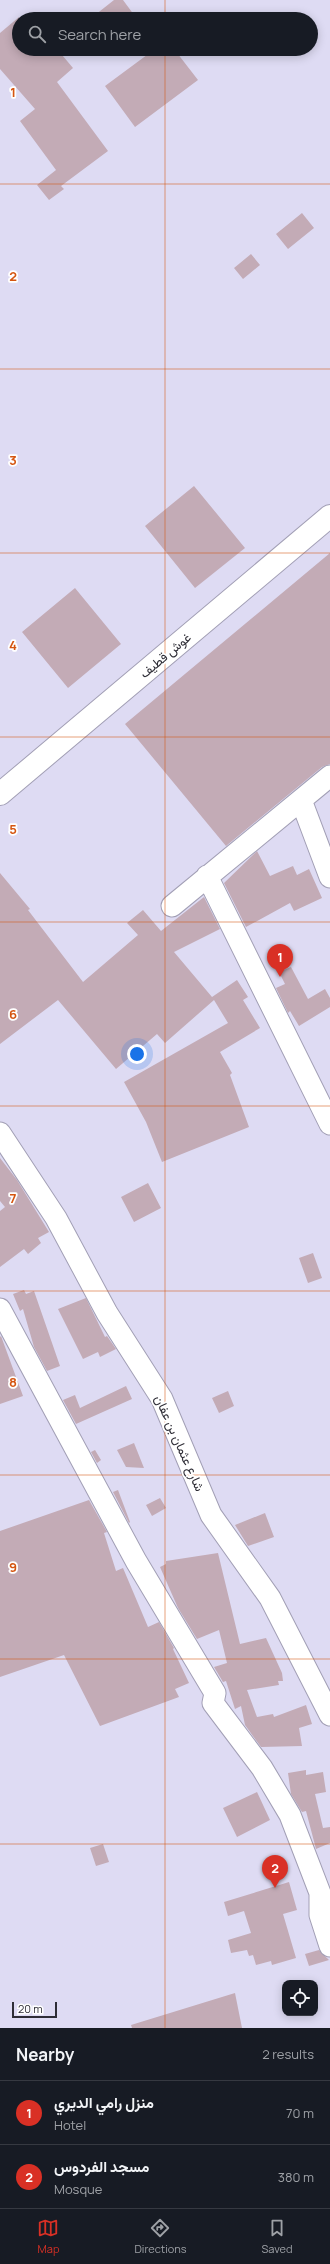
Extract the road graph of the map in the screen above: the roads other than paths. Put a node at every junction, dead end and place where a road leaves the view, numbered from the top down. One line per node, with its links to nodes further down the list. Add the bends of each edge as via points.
1 (330, 516): 3 (main road, غوش قطيف)
2 (330, 776): 4 (street)
3 (0, 794)
4 (301, 800): 5 (street); 6 (street)
5 (208, 876): 7 (street); 8 (street)
6 (330, 877)
7 (172, 906)
8 (330, 1124)
9 (0, 1133): 11 (street, شارع عثمان بن عفان, via 56,1218 107,1313 162,1399 211,1515 270,1598)
10 (0, 1309): 12 (street, via 136,1561 215,1693 214,1703 262,1768 290,1815)
11 (330, 1715)
12 (325, 1891): 13 (street, via 320,1915)
13 (330, 1946)

